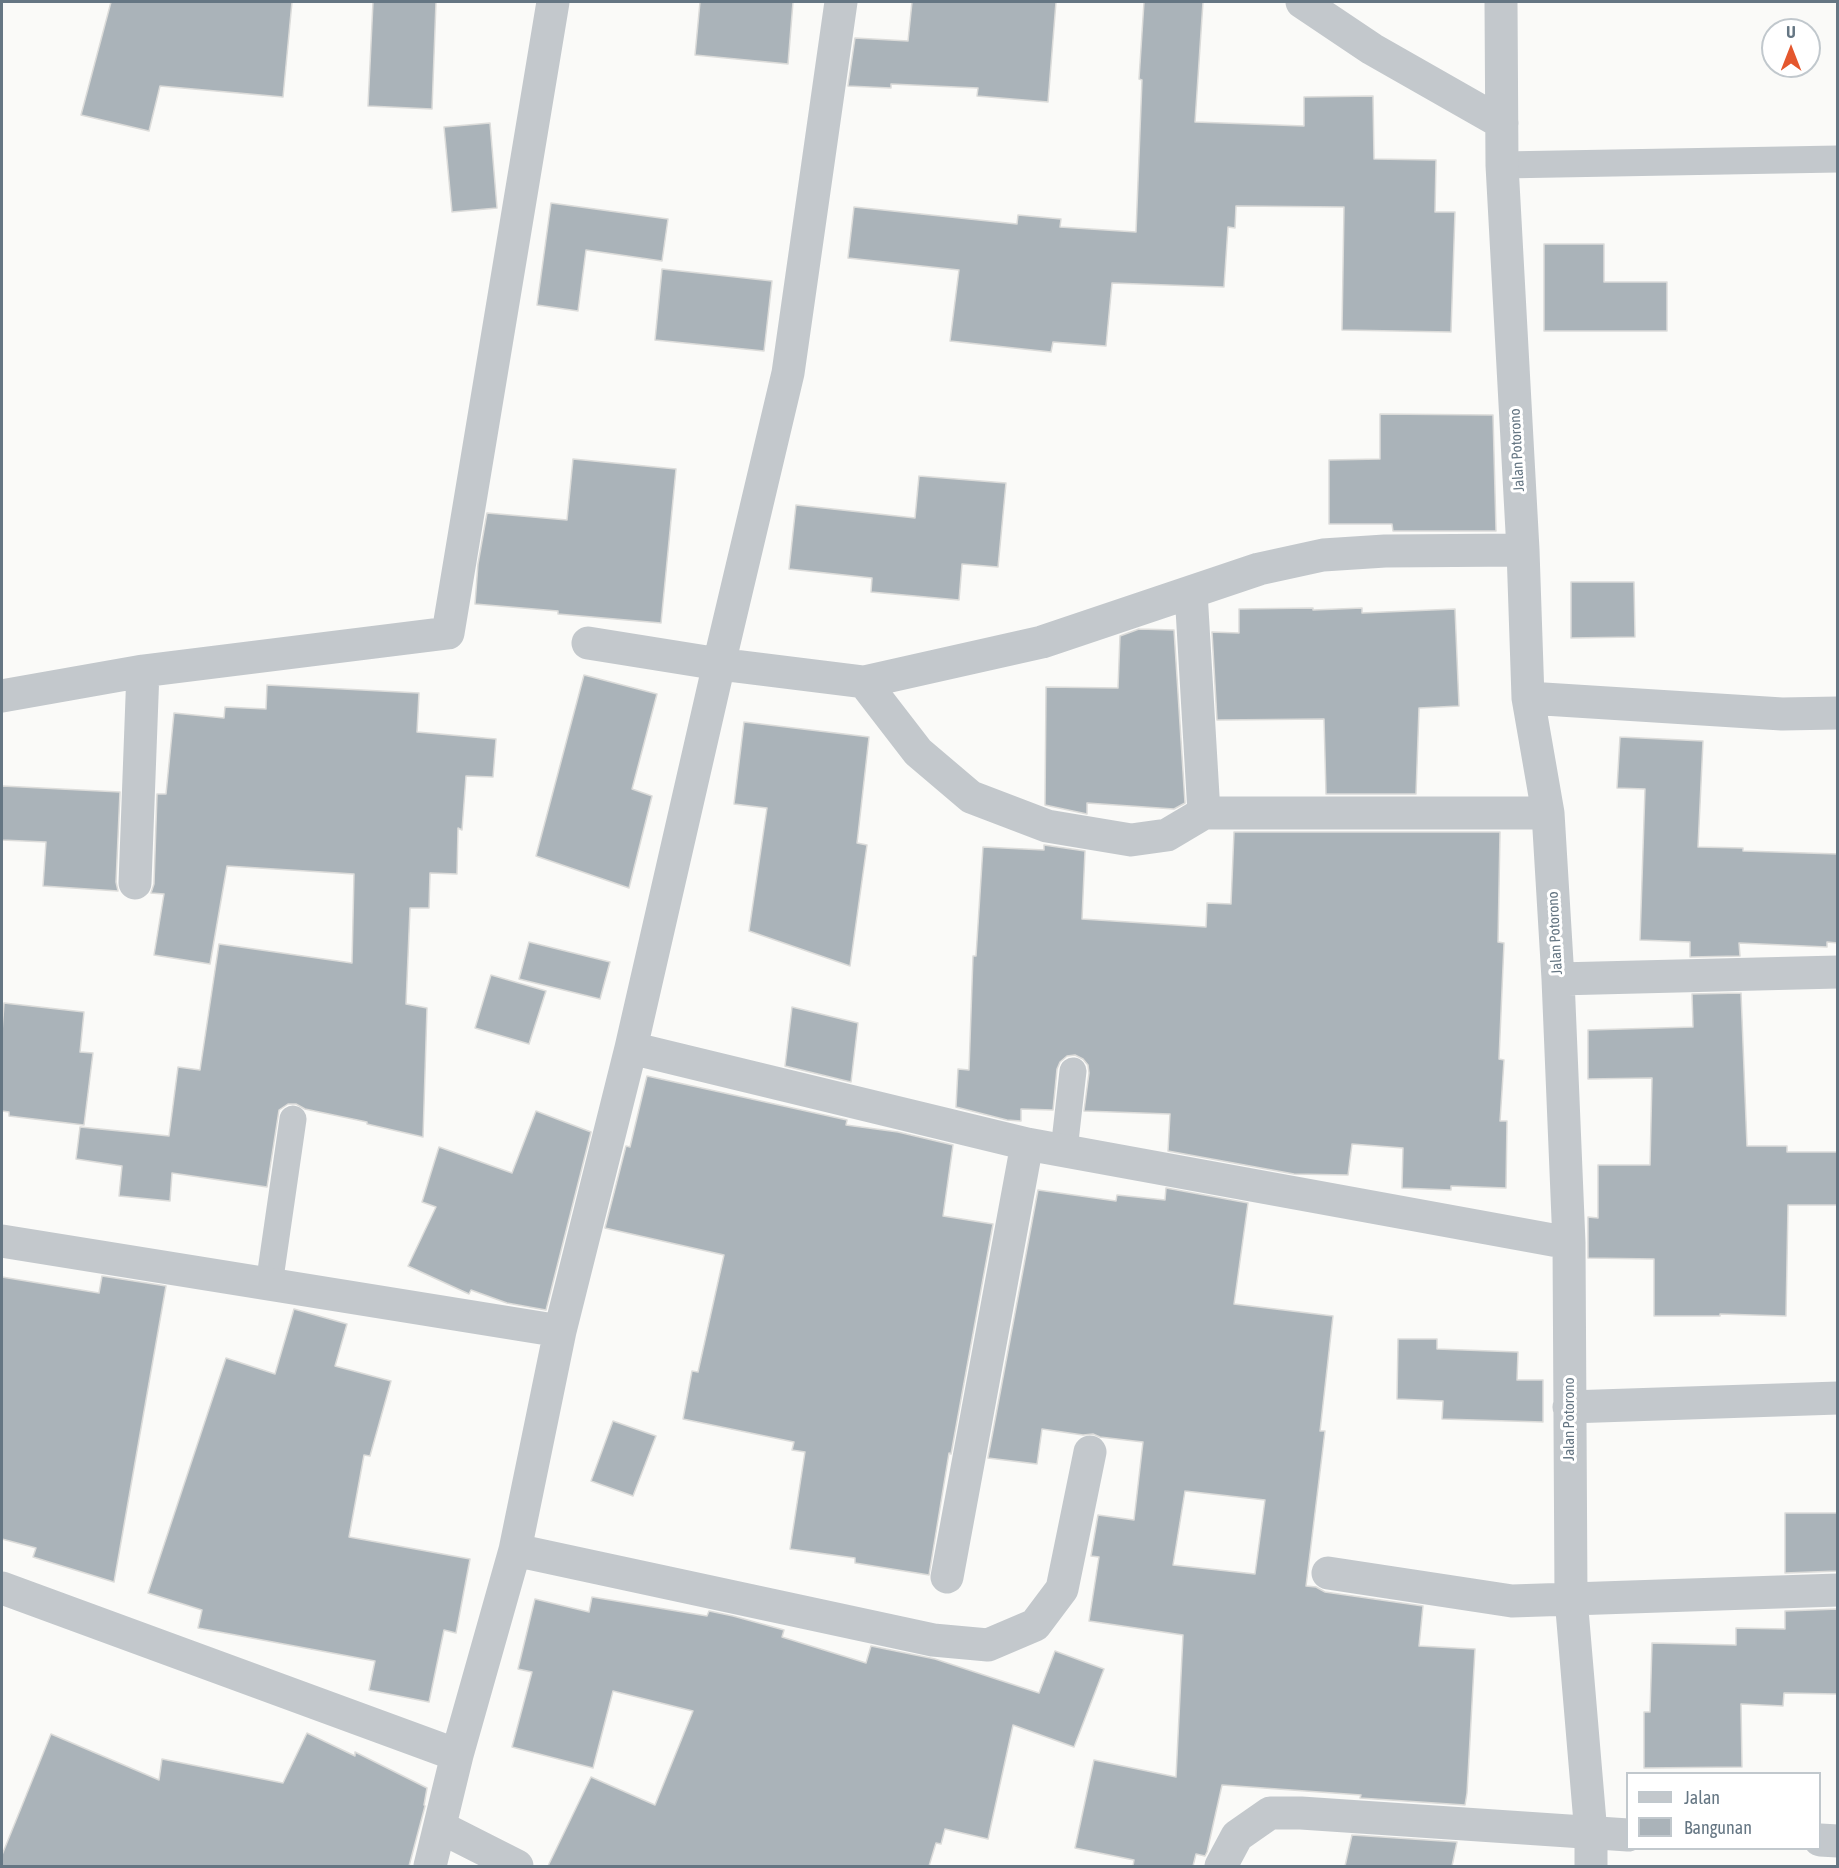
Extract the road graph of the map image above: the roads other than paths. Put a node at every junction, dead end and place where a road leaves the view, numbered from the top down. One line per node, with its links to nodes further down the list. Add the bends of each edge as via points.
1 (553, 2): 12 (street, via 448,633)
2 (841, 2): 11 (street, via 788,373)
3 (1302, 2): 5 (street, via 1372,49)
4 (1502, 2): 5 (street, Jalan Potorono)
5 (1502, 123): 7 (street, Jalan Potorono)
6 (1838, 159): 7 (lane)
7 (1502, 165): 8 (street, Jalan Potorono)
8 (1523, 550): 9 (street, via 1323,555 1259,569); 15 (street, Jalan Potorono)
9 (1191, 592): 13 (street, via 1042,642); 17 (street)
10 (588, 643): 11 (street)
11 (719, 664): 13 (street); 22 (street)
12 (142, 671): 14 (street); 19 (street)
13 (864, 682): 17 (street, via 918,752 971,797 1047,826 1131,840 1167,835)
14 (2, 696)
15 (1528, 698): 16 (street, via 1782,714); 18 (street, Jalan Potorono)
16 (1838, 713)
17 (1204, 813): 18 (street)
18 (1548, 813): 21 (street, Jalan Potorono)
19 (135, 883)
20 (1838, 972): 21 (street)
21 (1558, 979): 28 (street, Jalan Potorono)
22 (631, 1048): 25 (street); 30 (street)
23 (1073, 1071): 26 (lane)
24 (293, 1119): 29 (lane)
25 (1027, 1144): 26 (street); 36 (street)
26 (1064, 1150): 28 (street)
27 (2, 1241): 29 (street)
28 (1569, 1243): 32 (street, Jalan Potorono)
29 (269, 1285): 30 (street)
30 (560, 1331): 34 (street)
31 (1838, 1398): 32 (street)
32 (1569, 1407): 39 (street, Jalan Potorono)
33 (1090, 1452): 34 (street, via 1062,1589 1035,1625 988,1645 933,1640)
34 (515, 1550): 40 (street)
35 (1328, 1573): 39 (street, via 1512,1601)
36 (946, 1576)
37 (2, 1588): 40 (street)
38 (1838, 1590): 39 (street)
39 (1571, 1598): 42 (street, Jalan Potorono)
40 (457, 1755): 41 (street)
41 (440, 1827): 46 (street); 47 (street)
42 (1591, 1834): 43 (street); 48 (street, via 1270,1813 1237,1836); 49 (street, Jalan Potorono)
43 (1626, 1835)
44 (1821, 1840): 45 (street)
45 (1838, 1841)
46 (430, 1866)
47 (517, 1866)
48 (1221, 1866)
49 (1591, 1866)

